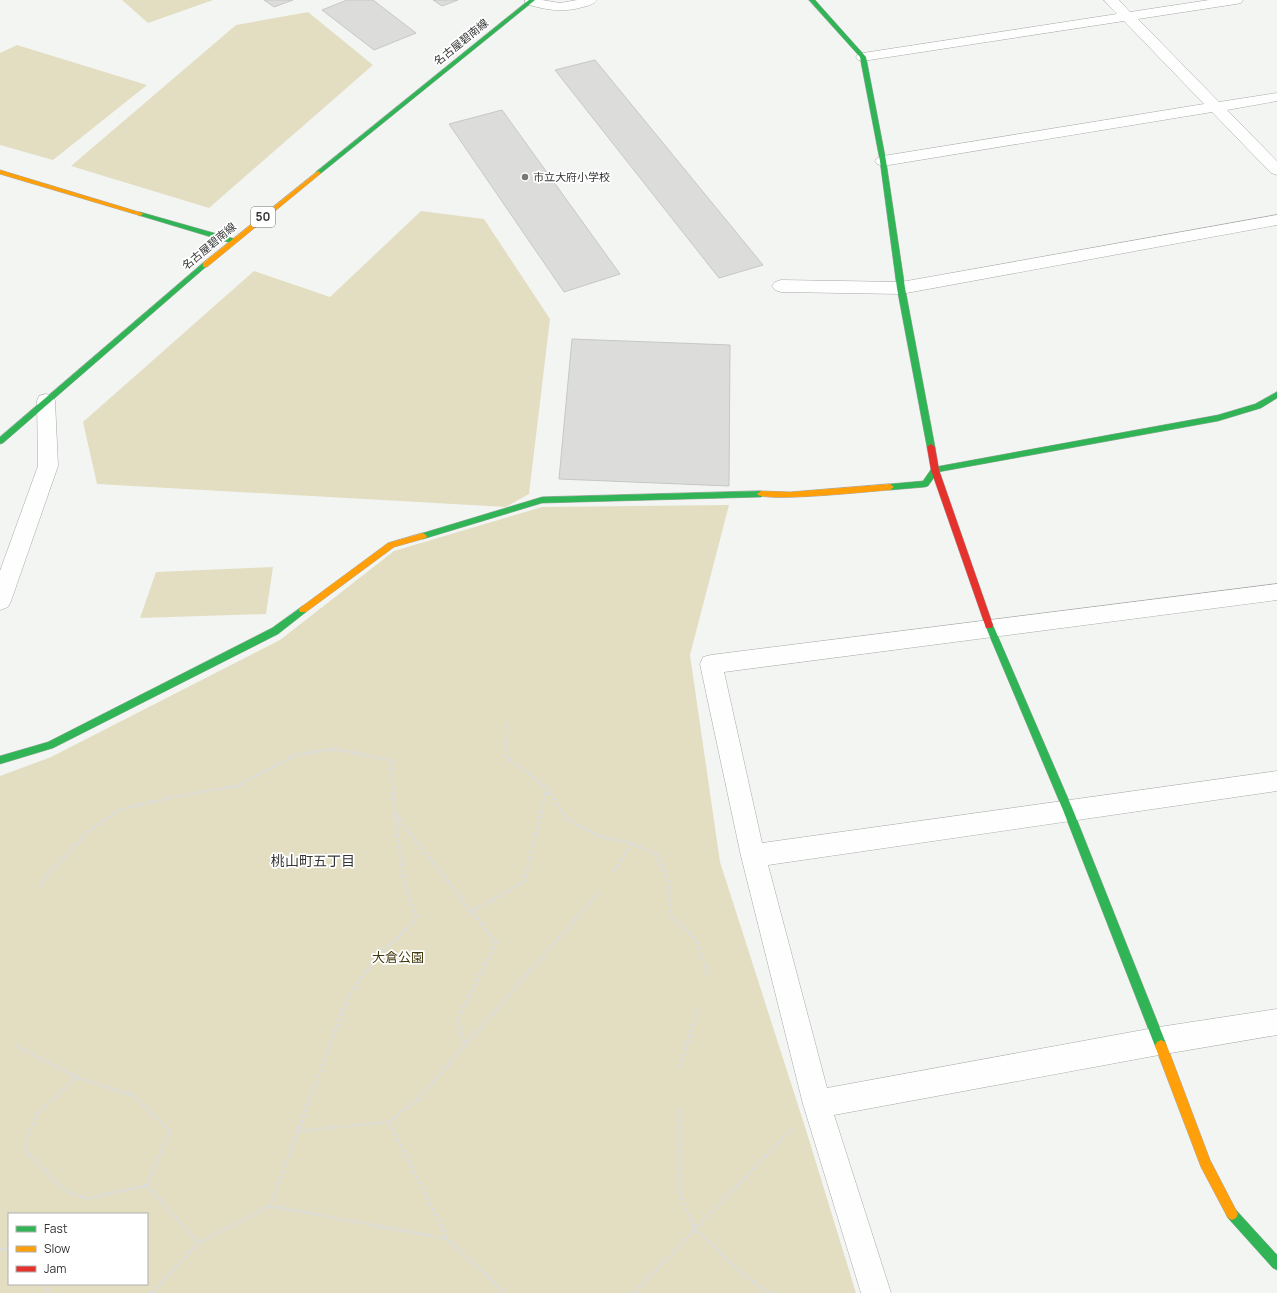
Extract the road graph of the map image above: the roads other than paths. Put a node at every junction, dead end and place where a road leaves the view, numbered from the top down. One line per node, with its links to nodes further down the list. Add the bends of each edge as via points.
1 (532, 0): 2 (street, via 554,8 574,6); 14 (street, 名古屋碧南線 / 50)
2 (590, 0)
3 (812, 0): 7 (street)
4 (1111, 0): 6 (street)
5 (1236, 0): 6 (street)
6 (1127, 16): 7 (street); 9 (street)
7 (862, 57): 10 (street)
8 (1277, 97): 9 (street)
9 (1214, 107): 10 (street); 11 (street)
10 (883, 161): 16 (street)
11 (1277, 170)
12 (0, 172): 14 (street)
13 (1277, 220): 16 (street)
14 (233, 241): 18 (street, 名古屋碧南線 / 50)
15 (781, 286): 16 (street)
16 (901, 288): 20 (street)
17 (1277, 395): 20 (street, via 1258,406 1218,418)
18 (46, 401): 19 (street, 名古屋碧南線 / 50); 22 (street, via 48,466)
19 (0, 441)
20 (935, 470): 23 (street); 24 (street, via 926,484 790,495 735,494 542,500 391,544 275,631 50,745)
21 (1277, 592): 23 (street)
22 (0, 601)
23 (990, 629): 26 (street); 27 (street, via 711,664)
24 (0, 760)
25 (1277, 781): 26 (street)
26 (1068, 810): 27 (street); 29 (street)
27 (753, 856): 30 (street)
28 (1277, 1022): 29 (street)
29 (1159, 1041): 30 (street); 31 (street, via 1204,1163 1234,1218)
30 (817, 1104): 32 (street)
31 (1277, 1264)
32 (876, 1293)

